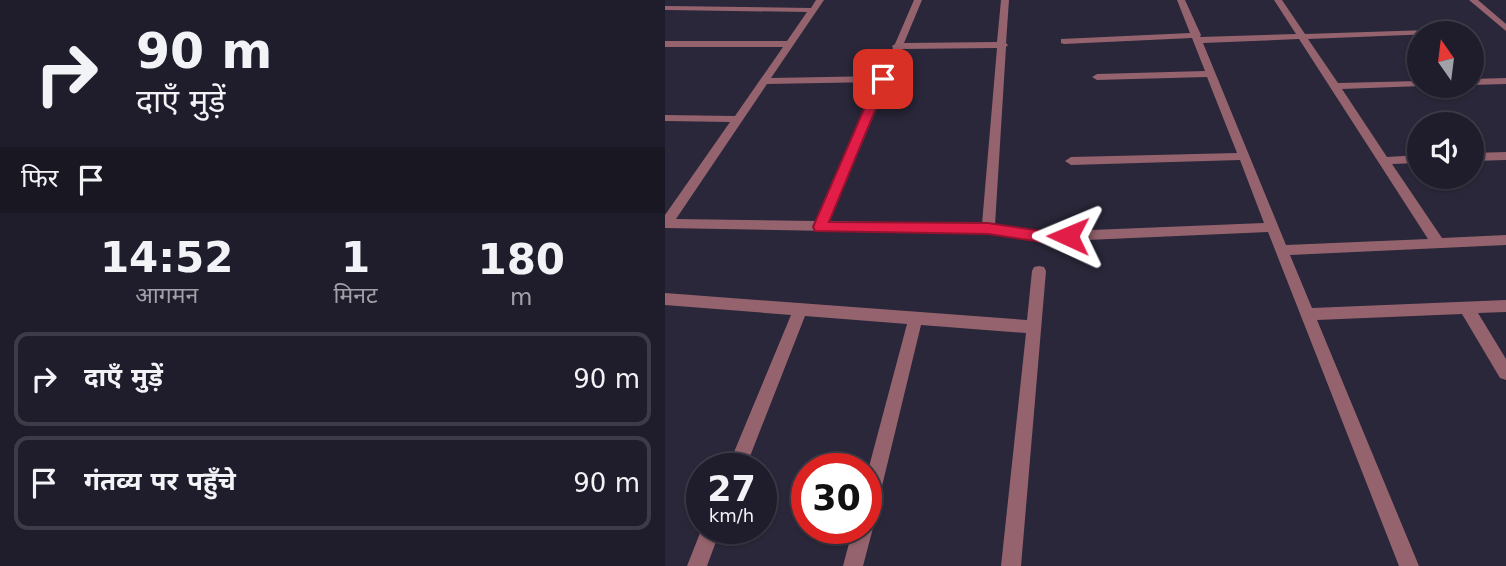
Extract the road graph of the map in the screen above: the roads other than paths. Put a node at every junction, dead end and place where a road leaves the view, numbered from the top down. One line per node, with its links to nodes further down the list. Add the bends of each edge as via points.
1 (820, 0): 8 (street)
2 (918, 0): 17 (street)
3 (1005, 0): 16 (street)
4 (1181, 0): 12 (street)
5 (1278, 0): 11 (street)
6 (1473, 0): 9 (street)
7 (669, 6): 8 (street)
8 (813, 10): 15 (street)
9 (1506, 28)
10 (1407, 33): 11 (street)
11 (1301, 36): 12 (street); 25 (street)
12 (1198, 38): 13 (street); 18 (street)
13 (1065, 40)
14 (665, 44): 15 (street)
15 (789, 44): 21 (street)
16 (1004, 45): 17 (street); 37 (street)
17 (896, 46): 20 (street)
18 (1212, 74): 19 (street); 28 (street)
19 (1097, 77)
20 (883, 79): 21 (street); 35 (street)
21 (765, 81): 27 (street)
22 (1506, 81): 23 (street)
23 (1484, 82)
24 (1407, 84): 25 (street)
25 (1333, 86): 33 (street)
26 (665, 118): 27 (street)
27 (738, 119): 34 (street)
28 (1244, 156): 32 (street); 36 (street)
29 (1506, 156): 30 (street)
30 (1484, 157)
31 (1407, 160): 33 (street)
32 (1071, 161)
33 (1383, 161): 39 (street)
34 (666, 223): 35 (street)
35 (820, 227): 37 (street)
36 (1272, 227): 37 (street, via 1042,237); 40 (street)
37 (988, 229)
38 (1506, 240): 39 (street)
39 (1438, 243): 40 (street)
40 (1281, 250): 47 (street)
41 (1039, 271): 49 (street)
42 (670, 299): 45 (street); 46 (street)
43 (1506, 306): 44 (street)
44 (1465, 307): 47 (street); 50 (street)
45 (800, 310): 48 (street); 51 (street)
46 (665, 314)
47 (1305, 314): 58 (street)
48 (915, 320): 49 (street); 52 (street)
49 (1031, 327): 57 (street)
50 (1506, 373)
51 (742, 453)
52 (881, 453)
53 (706, 544): 55 (street)
54 (859, 544): 56 (street)
55 (697, 566)
56 (853, 566)
57 (1011, 566)
58 (1409, 566)

